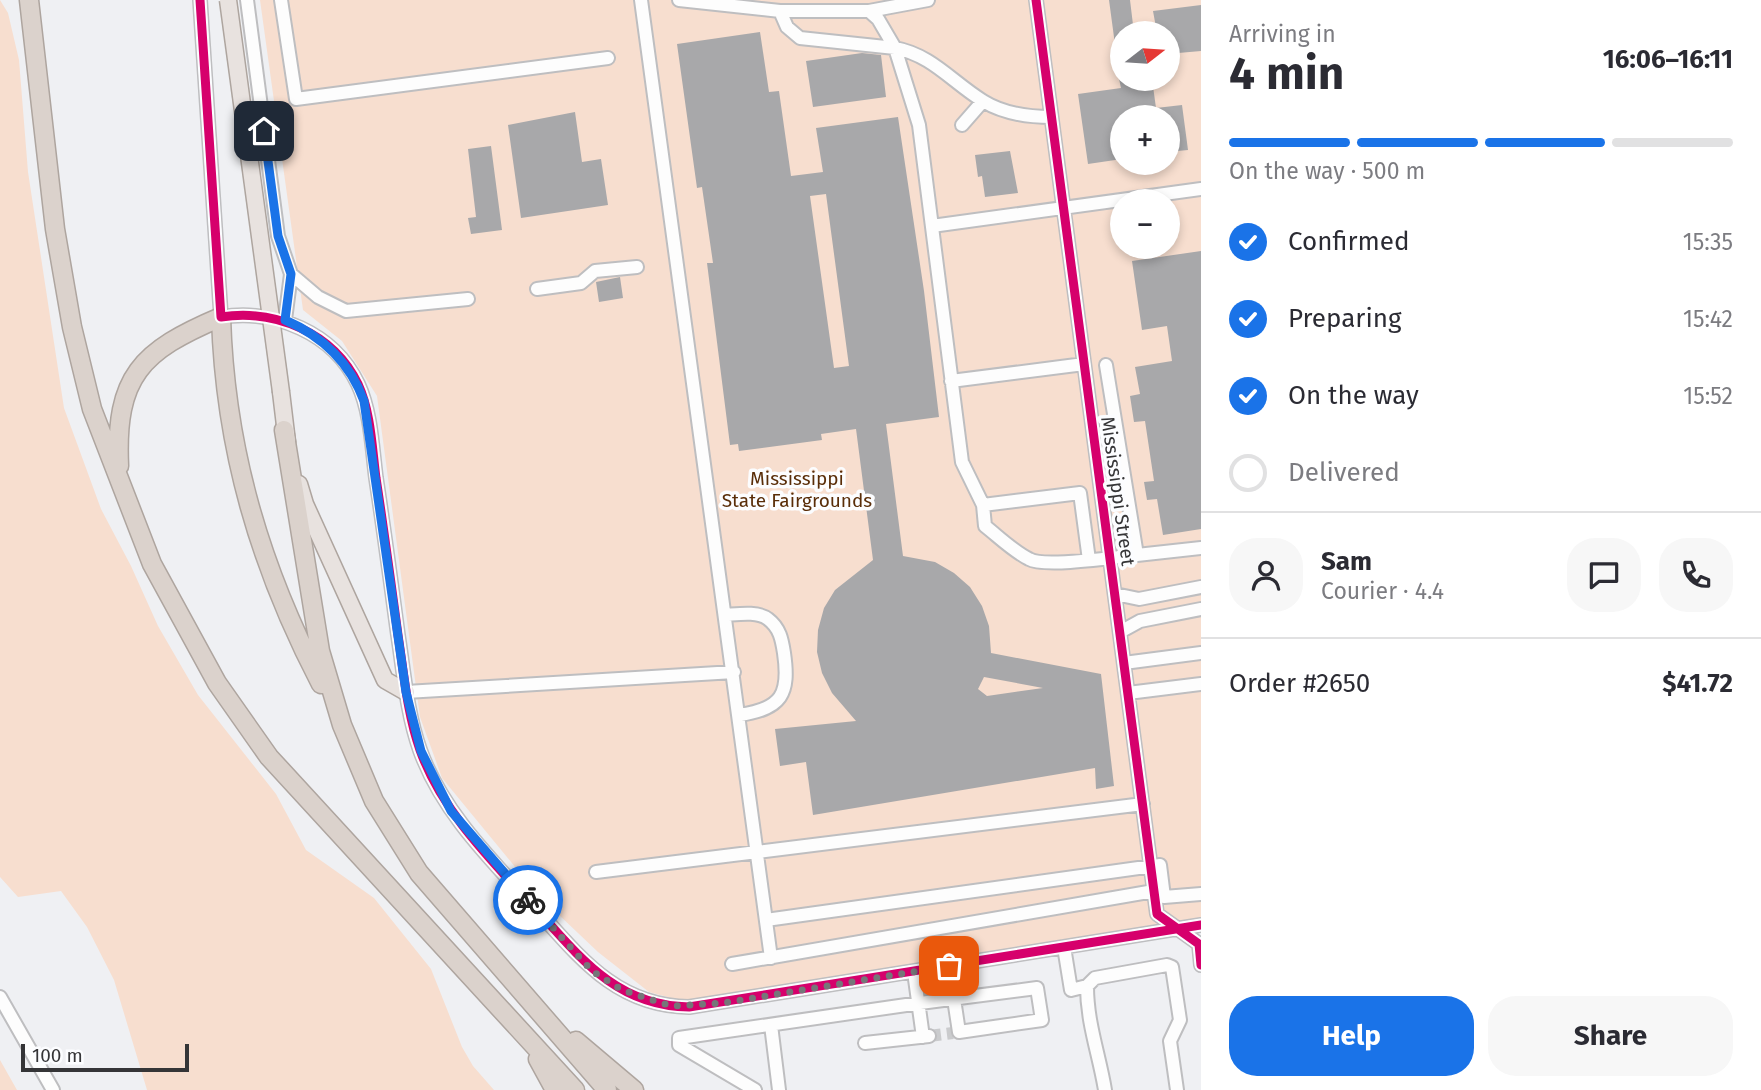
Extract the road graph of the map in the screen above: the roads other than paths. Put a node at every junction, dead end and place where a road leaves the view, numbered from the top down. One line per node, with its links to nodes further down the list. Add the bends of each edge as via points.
1 (20, 0): 13 (highway)
2 (29, 0): 13 (highway)
3 (200, 0): 26 (street)
4 (228, 0): 31 (main road, bridge)
5 (247, 0): 23 (street, via 278,236)
6 (281, 0): 15 (street, via 296,99)
7 (641, 0): 41 (street)
8 (679, 0): 12 (street)
9 (928, 0): 11 (street)
10 (1036, 0): 17 (street, Mississippi Street)
11 (869, 11): 12 (street); 14 (street)
12 (780, 12): 14 (street, via 787,27 800,38)
13 (34, 42): 32 (highway, via 55,229 72,327 92,409)
14 (895, 48): 16 (street, via 936,64); 21 (street, via 919,125)
15 (608, 58)
16 (983, 102): 17 (street, via 1026,117); 18 (street)
17 (1051, 117): 20 (street, Mississippi Street)
18 (962, 125)
19 (1201, 188): 20 (street)
20 (1063, 207): 21 (street); 28 (street, Mississippi Street)
21 (932, 226): 30 (street)
22 (637, 267): 24 (street, via 595,271 581,283)
23 (291, 274): 25 (street, via 318,297 346,311); 27 (street)
24 (537, 289)
25 (468, 299)
26 (220, 317): 27 (street, via 252,314); 32 (highway, via 173,337 133,378 117,428); 50 (highway, via 231,435 253,521 277,589)
27 (285, 320): 47 (street, via 332,351 357,383 364,401)
28 (1084, 364): 30 (street); 36 (street, Mississippi Street)
29 (1106, 365): 35 (street)
30 (951, 381): 33 (street, via 962,461)
31 (284, 430): 47 (main road, via 305,504 385,680); 50 (highway, via 320,651)
32 (120, 483): 72 (highway, via 152,564 217,683 269,757)
33 (983, 505): 37 (street, via 985,526 1031,561); 37 (street, via 1080,493)
34 (1201, 548): 35 (street)
35 (1137, 555): 36 (street)
36 (1110, 558): 37 (street); 39 (street, Mississippi Street)
37 (1089, 560)
38 (1201, 587): 39 (street, via 1139,599)
39 (1115, 594): 42 (street, Mississippi Street)
40 (1201, 609): 42 (street, via 1140,621)
41 (726, 615): 45 (street); 49 (street, via 768,618 780,634 787,671 786,690 775,704 761,712)
42 (1120, 632): 44 (street, Mississippi Street)
43 (1201, 653): 44 (street)
44 (1124, 663): 48 (street, Mississippi Street)
45 (734, 672): 47 (street); 49 (street)
46 (1201, 684): 48 (street)
47 (406, 692): 65 (street, via 421,751 451,811 576,955 609,983 657,1003 689,1006)
48 (1128, 693): 51 (street, Mississippi Street)
49 (739, 715): 52 (street)
50 (342, 725): 69 (highway, via 374,801 419,873)
51 (1143, 804): 52 (street); 53 (street, Mississippi Street)
52 (757, 852): 54 (street); 57 (street)
53 (1151, 866): 55 (street, Mississippi Street); 56 (street, via 1160,865 1164,897); 57 (street)
54 (596, 872)
55 (1154, 891): 59 (street, Mississippi Street, via 1157,914); 61 (street)
56 (1201, 894)
57 (766, 920): 61 (street)
58 (1201, 925): 59 (street)
59 (1178, 928): 60 (street); 63 (street, Mississippi Street, via 1199,944)
60 (1063, 947): 64 (street); 66 (street, via 1071,990)
61 (771, 958): 62 (street)
62 (732, 964)
63 (1201, 965)
64 (949, 966): 65 (street); 68 (street)
65 (914, 972): 70 (street)
66 (1087, 986): 81 (street, via 1092,1038 1098,1047); 82 (street, via 1095,978 1172,967 1180,1020 1170,1041)
67 (0, 997): 74 (street)
68 (954, 999): 68 (street, via 1037,988 1042,1020 956,1033); 70 (street)
69 (531, 1002): 77 (highway); 78 (highway)
70 (920, 1003): 71 (street); 73 (street, via 926,1037)
71 (771, 1025): 79 (street, via 679,1038 679,1045); 80 (street)
72 (523, 1032): 75 (highway); 76 (highway)
73 (865, 1043)
74 (53, 1090)
75 (555, 1090)
76 (575, 1090)
77 (607, 1090)
78 (634, 1090)
79 (755, 1090)
80 (779, 1090)
81 (1105, 1090)
82 (1177, 1090)

